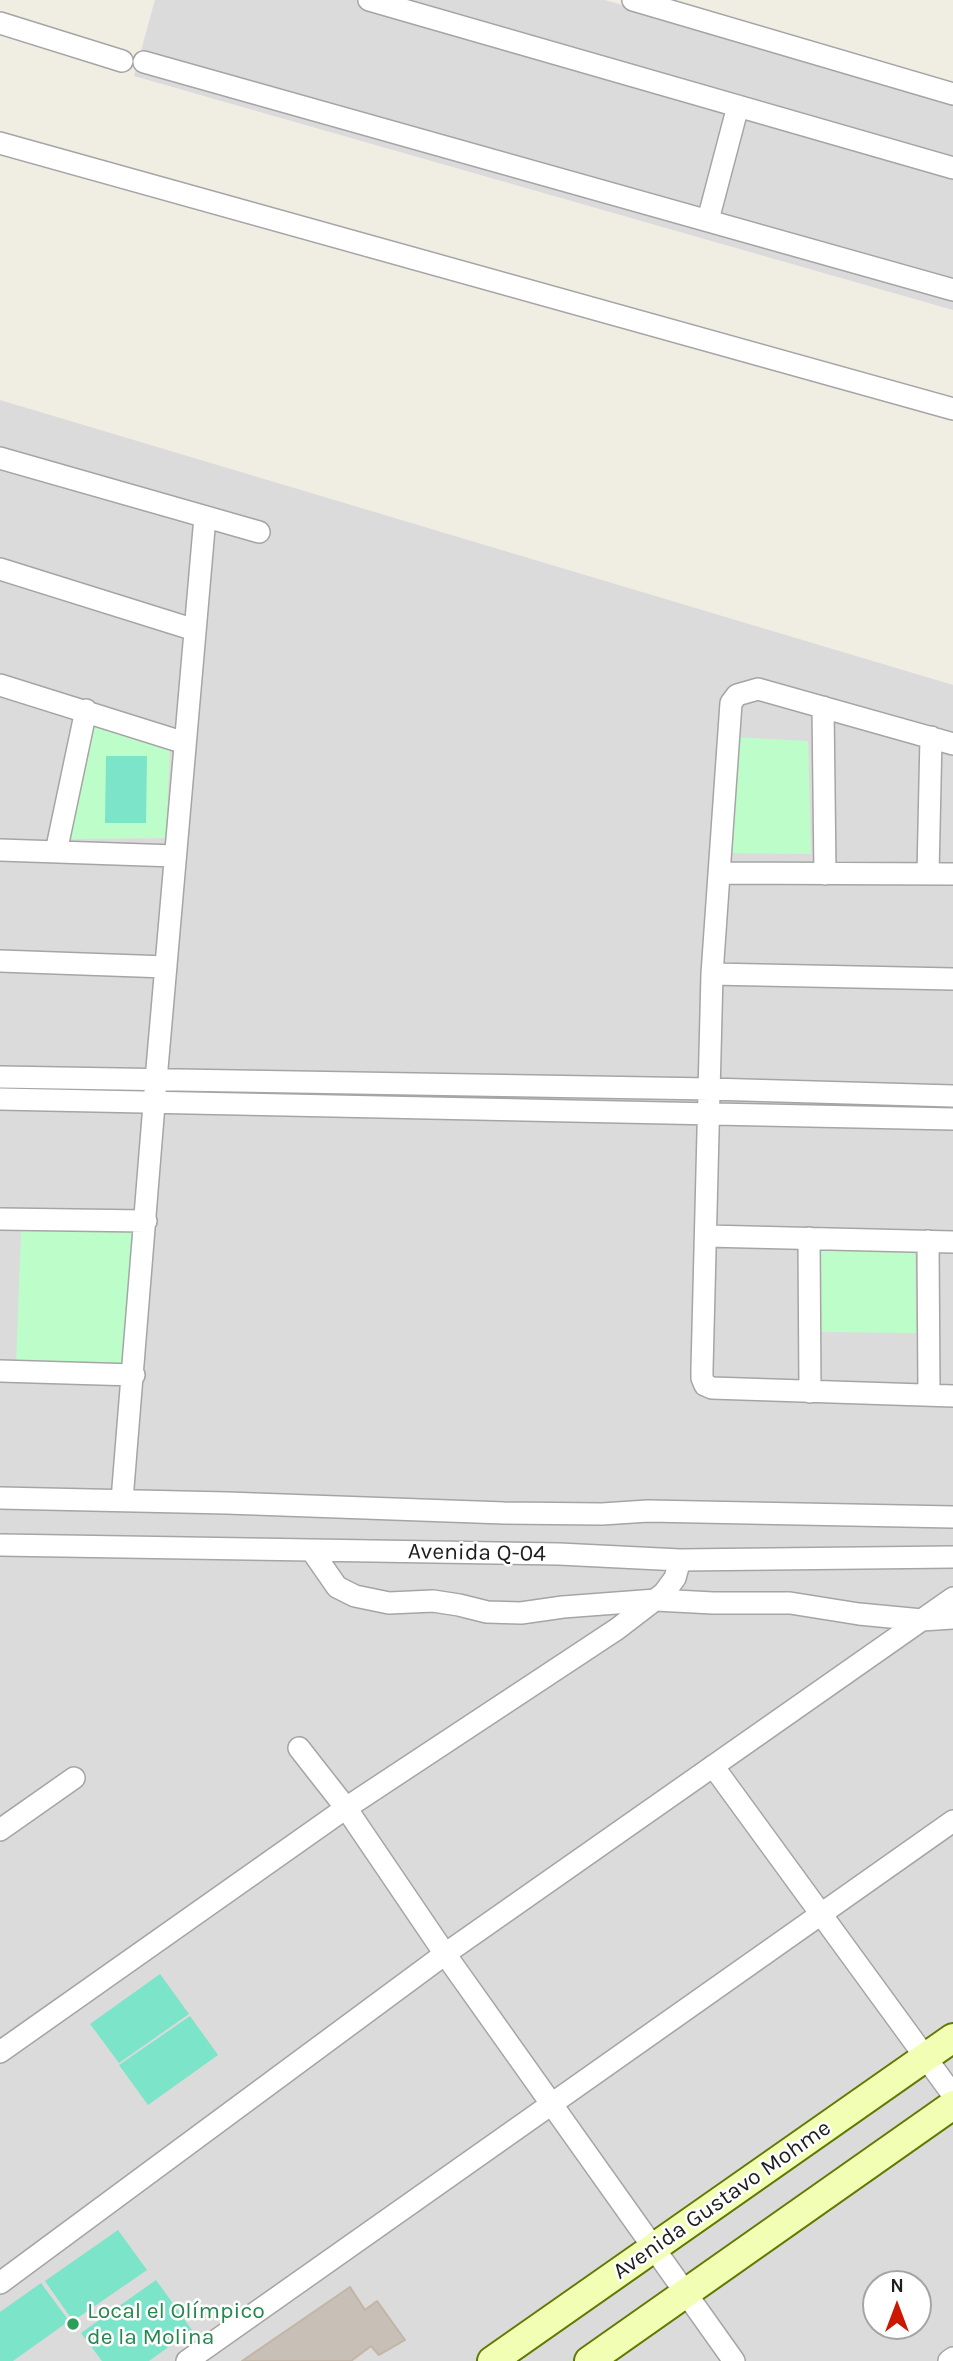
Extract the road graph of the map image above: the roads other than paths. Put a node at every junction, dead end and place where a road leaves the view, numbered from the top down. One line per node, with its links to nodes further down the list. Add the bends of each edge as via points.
1 (369, 0): 5 (street)
2 (633, 0): 4 (street)
3 (0, 23): 10 (street)
4 (953, 94)
5 (738, 106): 9 (street); 10 (street)
6 (0, 143): 7 (street)
7 (24, 150): 8 (street); 12 (street)
8 (0, 160)
9 (953, 168)
10 (708, 220): 11 (street)
11 (953, 289)
12 (953, 409)
13 (0, 457): 14 (street)
14 (205, 517): 15 (street); 17 (street)
15 (258, 532)
16 (0, 569): 17 (street)
17 (195, 630): 22 (street)
18 (0, 685): 20 (street)
19 (823, 707): 21 (street); 27 (street, via 758,689 737,695 731,703); 28 (street)
20 (86, 710): 22 (street); 25 (street)
21 (931, 737): 23 (street); 29 (street)
22 (185, 743): 26 (street)
23 (953, 744)
24 (0, 850): 25 (street)
25 (56, 852): 26 (street)
26 (175, 856): 32 (street)
27 (719, 873): 28 (street); 33 (street)
28 (825, 874): 29 (street)
29 (928, 874): 30 (street)
30 (953, 874)
31 (0, 961): 32 (street)
32 (166, 967): 37 (street)
33 (712, 974): 34 (street); 39 (street)
34 (953, 979)
35 (261, 1075): 37 (street); 38 (street); 43 (street)
36 (0, 1077): 37 (street)
37 (156, 1080): 42 (street)
38 (596, 1082): 39 (street); 44 (street)
39 (710, 1089): 40 (street); 45 (street)
40 (953, 1096)
41 (0, 1099): 42 (street)
42 (155, 1103): 43 (street); 48 (street)
43 (260, 1105): 44 (street)
44 (596, 1111): 45 (street)
45 (709, 1114): 46 (street); 49 (street)
46 (953, 1119)
47 (0, 1219): 48 (street)
48 (146, 1221): 54 (street)
49 (707, 1236): 50 (street); 55 (street, via 705,1385 726,1390)
50 (809, 1238): 51 (street); 55 (street)
51 (928, 1241): 52 (street); 56 (street)
52 (953, 1242)
53 (0, 1371): 54 (street)
54 (134, 1375): 59 (street)
55 (810, 1392): 56 (street)
56 (929, 1394): 57 (street)
57 (953, 1396)
58 (0, 1498): 59 (street)
59 (122, 1500): 60 (street, via 504,1513)
60 (953, 1517)
61 (0, 1545): 62 (street, Avenida Q-04)
62 (312, 1551): 64 (street, Avenida Q-04); 66 (street, via 337,1587 389,1603 433,1601 487,1612 521,1613)
63 (953, 1558): 64 (street, Avenida Q-04)
64 (680, 1560): 66 (street, via 675,1578)
65 (953, 1598): 68 (street)
66 (656, 1600): 68 (street, via 790,1603); 72 (street)
67 (953, 1618): 68 (street)
68 (922, 1620): 70 (street)
69 (299, 1748): 72 (street)
70 (713, 1766): 75 (street); 76 (street)
71 (74, 1778): 74 (street)
72 (346, 1808): 76 (street); 78 (street)
73 (953, 1821): 75 (street)
74 (0, 1830)
75 (821, 1914): 79 (street); 81 (street)
76 (445, 1954): 81 (street); 84 (street)
77 (953, 2038): 79 (street, Avenida Gustavo Mohme)
78 (0, 2052)
79 (925, 2058): 80 (street); 83 (street, Avenida Gustavo Mohme)
80 (953, 2095)
81 (551, 2104): 83 (street); 86 (street)
82 (953, 2105): 85 (street)
83 (653, 2249): 85 (street); 87 (street, Avenida Gustavo Mohme)
84 (0, 2283)
85 (687, 2294): 88 (street); 89 (street)
86 (187, 2361)
87 (492, 2361)
88 (590, 2361)
89 (734, 2361)

